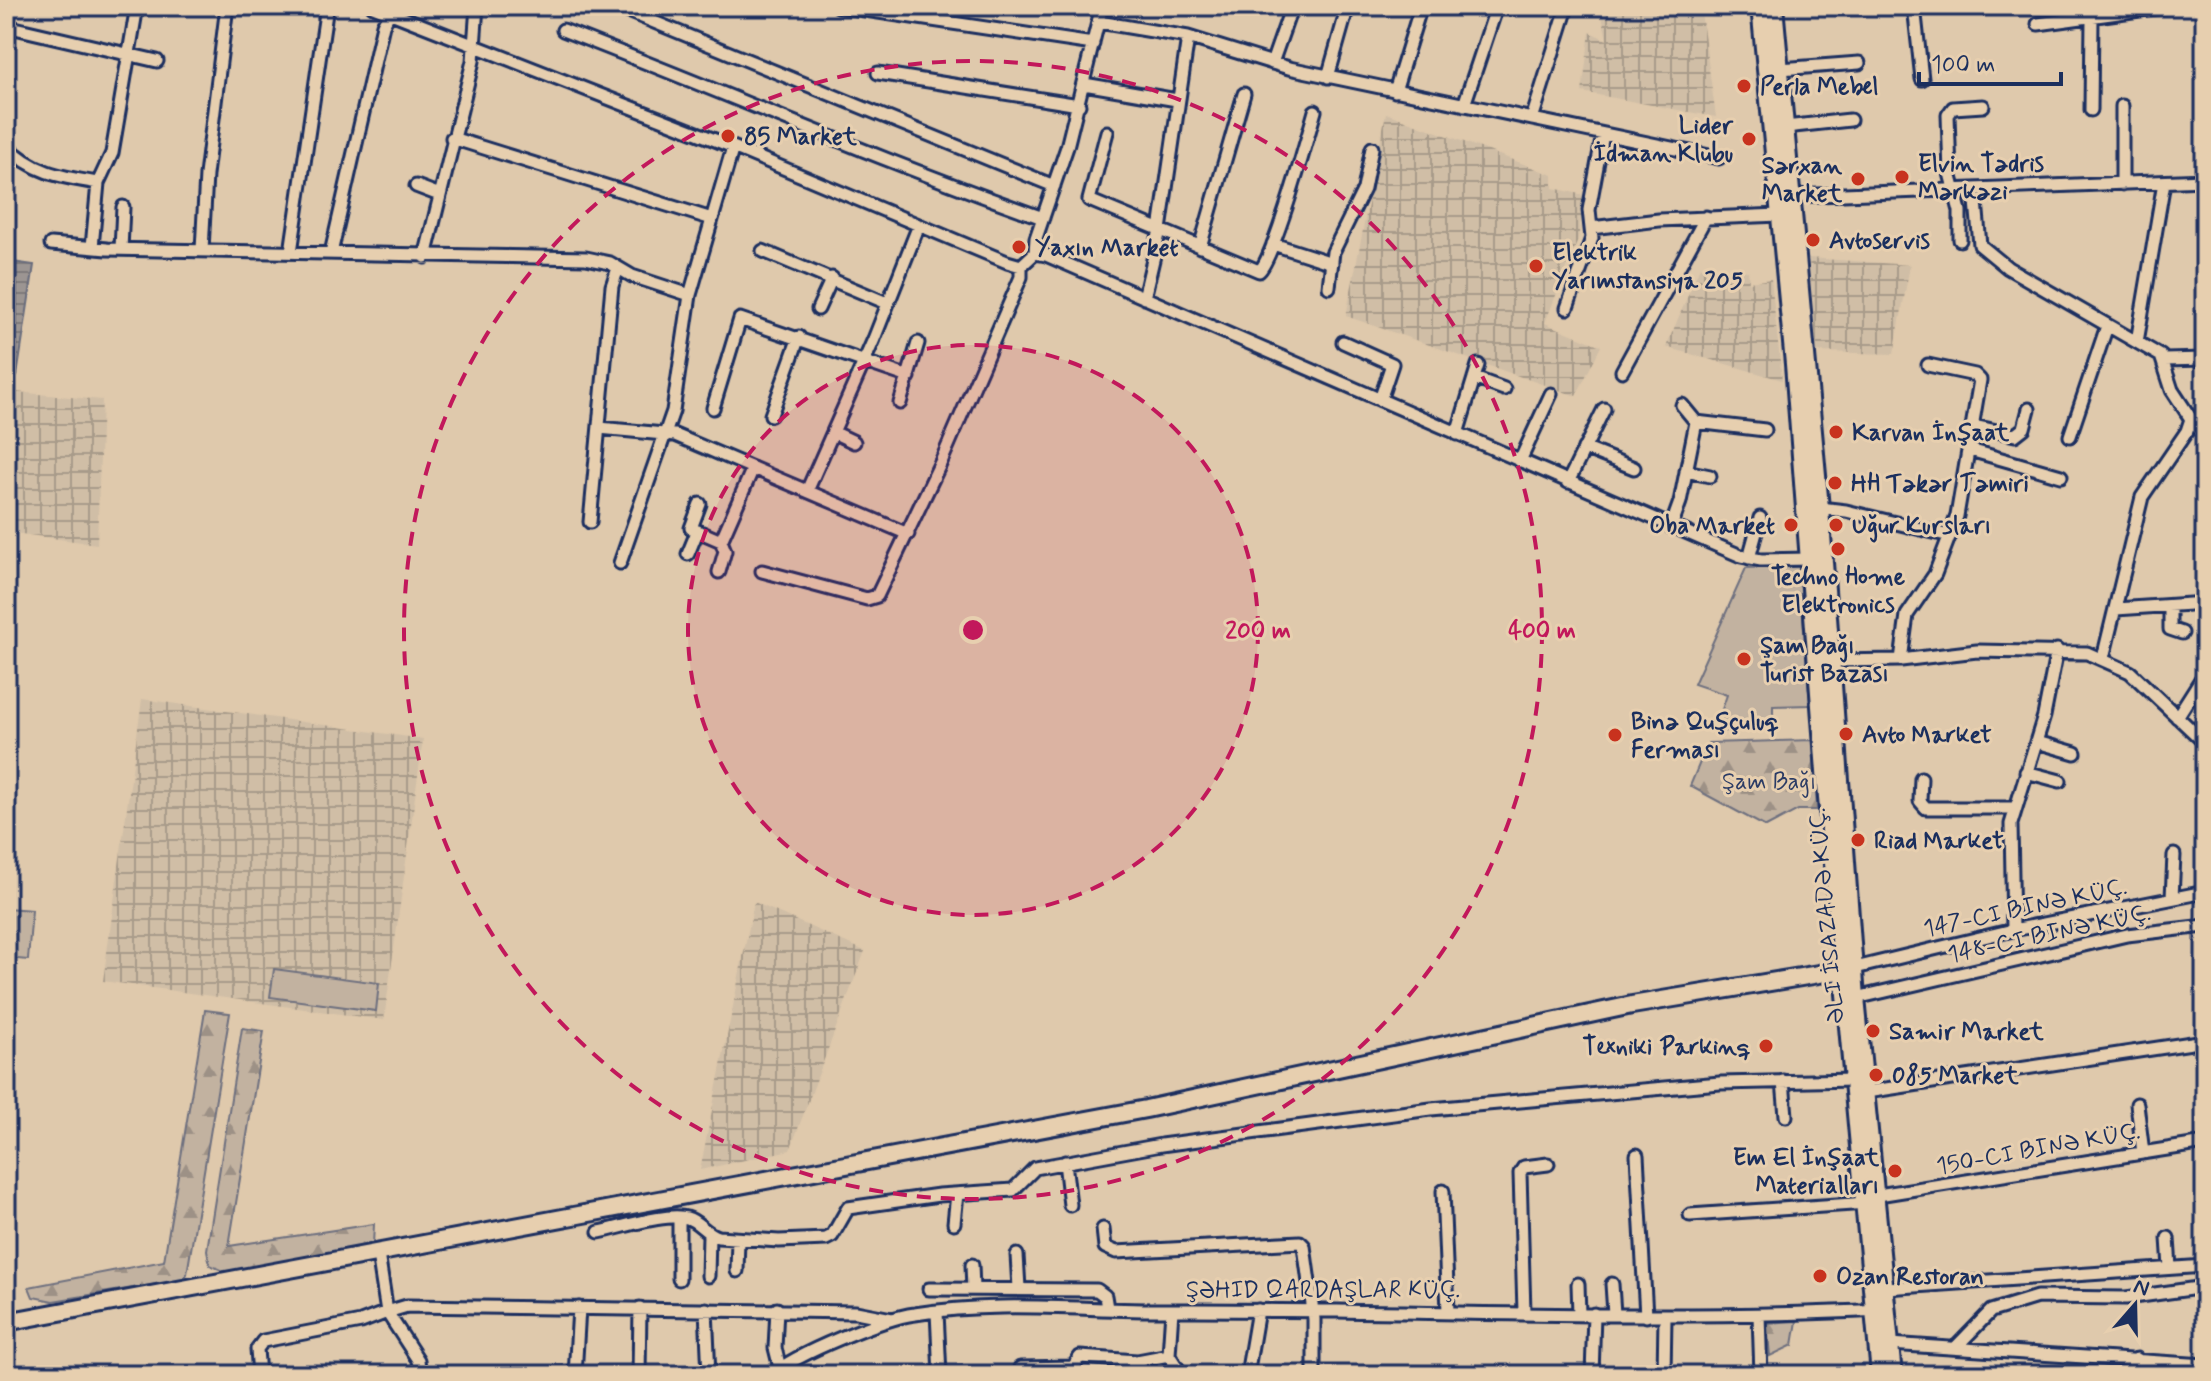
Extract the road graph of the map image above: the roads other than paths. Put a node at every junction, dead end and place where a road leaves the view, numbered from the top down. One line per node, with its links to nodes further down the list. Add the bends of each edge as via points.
1 (137, 6): 27 (street)
2 (227, 6): 79 (street)
3 (327, 6): 81 (street)
4 (373, 6): 17 (street)
5 (477, 6): 25 (street)
6 (615, 6): 60 (street)
7 (838, 6): 26 (street)
8 (1102, 6): 20 (street)
9 (1292, 6): 29 (street)
10 (1348, 6): 33 (street)
11 (1421, 6): 36 (street)
12 (1497, 6): 40 (street)
13 (1760, 6): 64 (main road)
14 (1774, 6): 31 (main road)
15 (1914, 6): 34 (street)
16 (2169, 6): 19 (street)
17 (392, 9): 25 (street); 82 (street, via 379,40)
18 (1565, 14): 45 (street)
19 (2092, 19): 21 (street); 43 (street)
20 (1099, 22): 24 (street); 26 (street)
21 (2038, 24)
22 (6, 26): 27 (street)
23 (563, 30): 68 (street)
24 (1188, 37): 29 (street); 38 (street)
25 (473, 43): 50 (street); 52 (street)
26 (1093, 44): 35 (street)
27 (129, 55): 28 (street); 57 (street, via 112,153)
28 (157, 61)
29 (1272, 63): 33 (street)
30 (1859, 63): 31 (street)
31 (1780, 69): 47 (main road)
32 (878, 73): 39 (street)
33 (1328, 77): 36 (street)
34 (1922, 79)
35 (1084, 84): 38 (street); 39 (street)
36 (1395, 91): 40 (street)
37 (1244, 94): 77 (street)
38 (1177, 100): 72 (street)
39 (1079, 105): 60 (street)
40 (1464, 105): 45 (street)
41 (1983, 106): 62 (street, via 1949,111)
42 (2122, 106): 58 (street)
43 (2091, 110)
44 (1315, 111): 75 (street)
45 (1532, 119): 49 (street)
46 (1850, 120): 47 (street)
47 (1785, 127): 64 (main road)
48 (1107, 132): 72 (street, via 1089,200)
49 (1603, 134): 54 (street); 71 (street, via 1589,210)
50 (452, 138): 63 (street); 69 (street)
51 (6, 145): 57 (street, via 45,174)
52 (733, 147): 69 (street); 70 (street)
53 (1372, 148): 85 (street, via 1364,189 1336,243)
54 (1719, 158)
55 (2205, 180): 56 (street)
56 (2164, 182): 58 (street); 98 (street)
57 (98, 183): 76 (street)
58 (2122, 184): 61 (street)
59 (416, 186): 63 (street)
60 (1054, 186): 68 (street)
61 (1975, 190): 62 (street); 95 (street, via 1977,239 1985,250)
62 (1954, 191): 64 (street); 73 (street)
63 (437, 194): 84 (street)
64 (1785, 196): 66 (main road)
65 (123, 207): 78 (street)
66 (1787, 214): 67 (street); 139 (main road, ƏLI İSAZADƏ KÜÇ.); 149 (main road, ƏLI İSAZADƏ KÜÇ.)
67 (1706, 217): 71 (street); 105 (street)
68 (1043, 218): 83 (street)
69 (712, 219): 90 (street)
70 (919, 225): 86 (street); 92 (street)
71 (1591, 228): 93 (street, via 1589,249)
72 (1160, 230): 77 (street); 91 (street)
73 (1960, 240)
74 (51, 244): 76 (street)
75 (1273, 244): 77 (street, via 1259,271); 85 (street)
76 (92, 247): 78 (street)
77 (1200, 247)
78 (121, 249): 79 (street)
79 (202, 250): 81 (street)
80 (763, 251): 88 (street)
81 (291, 252): 82 (street)
82 (331, 253): 84 (street)
83 (1035, 253): 86 (street); 91 (street)
84 (425, 257): 87 (street, via 586,258)
85 (1332, 263): 89 (street)
86 (1021, 266): 144 (street, via 1021,277)
87 (618, 268): 90 (street); 120 (street)
88 (832, 278): 92 (street); 94 (street)
89 (1329, 287)
90 (690, 295): 124 (street, via 679,383)
91 (1144, 298): 110 (street)
92 (887, 303): 101 (street)
93 (1567, 308)
94 (818, 309)
95 (2107, 326): 98 (street); 126 (street)
96 (799, 337): 101 (street); 113 (street, via 745,319 736,322); 116 (street)
97 (1343, 342): 110 (street, via 1392,364)
98 (2137, 342): 102 (street)
99 (918, 343): 106 (street)
100 (2205, 359): 102 (street)
101 (864, 360): 106 (street); 122 (street)
102 (2164, 360): 118 (street, via 2165,374)
103 (1478, 365): 107 (street)
104 (1928, 365): 119 (street, via 1979,377)
105 (1622, 371)
106 (909, 377): 111 (street)
107 (1474, 378): 108 (street); 125 (street)
108 (1504, 389)
109 (1551, 394): 130 (street)
110 (1380, 400): 125 (street)
111 (900, 403)
112 (1682, 405): 117 (street)
113 (713, 408)
114 (1604, 409): 128 (street)
115 (2029, 409): 119 (street, via 2024,428 2015,435)
116 (771, 415)
117 (1696, 422): 121 (street); 133 (street)
118 (2191, 423): 123 (street); 155 (street, via 2142,497)
119 (1974, 426): 129 (street)
120 (599, 428): 124 (street); 141 (street)
121 (1765, 430)
122 (833, 432): 127 (street); 137 (street)
123 (2205, 432)
124 (666, 433): 131 (street); 150 (street)
125 (1457, 434): 130 (street)
126 (2070, 436)
127 (854, 442)
128 (1584, 448): 132 (street); 136 (street)
129 (1970, 450): 135 (street); 145 (street)
130 (1520, 461): 136 (street)
131 (753, 468): 137 (street); 146 (street)
132 (1634, 468)
133 (1686, 471): 134 (street); 142 (street)
134 (1710, 476)
135 (2061, 476)
136 (1568, 482): 142 (street)
137 (807, 491): 144 (street)
138 (700, 504): 143 (street, via 691,528)
139 (1820, 508): 145 (street); 149 (main road, ƏLI İSAZADƏ KÜÇ.)
140 (1760, 518): 148 (street)
141 (590, 522)
142 (1671, 527): 148 (street)
143 (697, 532): 146 (street); 147 (street)
144 (908, 534): 151 (street, via 873,600)
145 (1950, 536): 159 (street, via 1935,574 1907,615)
146 (721, 541): 152 (street, via 726,547)
147 (688, 554)
148 (1749, 558): 149 (street)
149 (1817, 558): 160 (main road, ƏLI İSAZADƏ KÜÇ.); 175 (main road, ƏLI İSAZADƏ KÜÇ.)
150 (620, 563)
151 (762, 571)
152 (719, 572)
153 (2205, 603): 154 (street)
154 (2170, 608): 155 (street); 156 (street, via 2170,629)
155 (2116, 609): 158 (street)
156 (2182, 633)
157 (2057, 650): 158 (street); 159 (street, via 1977,651); 163 (street)
158 (2103, 658): 162 (street, via 2130,672)
159 (1901, 660): 160 (street)
160 (1830, 661): 175 (main road, ƏLI İSAZADƏ KÜÇ.)
161 (2205, 673): 162 (street)
162 (2177, 717): 164 (street)
163 (2037, 742): 165 (street); 166 (street)
164 (2205, 743)
165 (2075, 753)
166 (2026, 772): 168 (street); 169 (street)
167 (1921, 778): 169 (street, via 1920,801 1926,808)
168 (2060, 781)
169 (2014, 808): 174 (street)
170 (2174, 855): 172 (street)
171 (2205, 892): 172 (street, 147-CI BINƏ KÜÇ.)
172 (2172, 898): 174 (street, 147-CI BINƏ KÜÇ.)
173 (2205, 926): 176 (street, 148-CI BINƏ KÜÇ., via 2127,935)
174 (2013, 930): 175 (street, 147-CI BINƏ KÜÇ.)
175 (1849, 969): 176 (main road, ƏLI İSAZADƏ KÜÇ.); 200 (main road, via 1632,1005 1146,1109)
176 (1851, 998): 178 (main road, ƏLI İSAZADƏ KÜÇ.); 180 (main road, ƏLI İSAZADƏ KÜÇ.)
177 (2205, 1041): 180 (street)
178 (1853, 1080): 179 (street); 190 (main road, ƏLI İSAZADƏ KÜÇ.)
179 (1783, 1081): 182 (street); 186 (street, via 1444,1107)
180 (1866, 1092): 190 (main road, ƏLI İSAZADƏ KÜÇ.)
181 (2137, 1104): 184 (street)
182 (1786, 1116)
183 (2205, 1143): 184 (street, 150-CI BINƏ KÜÇ.)
184 (2143, 1153): 190 (street, 150-CI BINƏ KÜÇ.)
185 (1637, 1155): 232 (street)
186 (1065, 1162): 189 (street, via 1035,1168 1013,1190); 191 (street)
187 (1548, 1164): 227 (street, via 1524,1167 1520,1173)
188 (1443, 1191): 224 (street)
189 (957, 1194): 194 (street); 199 (street, via 848,1208 826,1239)
190 (1872, 1199): 192 (street, 150-CI BINƏ KÜÇ.); 212 (main road, ƏLI İSAZADƏ KÜÇ.)
191 (1070, 1205)
192 (1690, 1215)
193 (679, 1217): 196 (street); 197 (street); 207 (street)
194 (954, 1223)
195 (1103, 1229): 222 (street, via 1105,1247 1116,1252 1300,1242)
196 (599, 1232)
197 (709, 1235): 199 (street); 206 (street)
198 (2168, 1238): 204 (street)
199 (738, 1239): 205 (street)
200 (378, 1254): 225 (street); 235 (main road)
201 (1017, 1255): 211 (street)
202 (972, 1265): 214 (street)
203 (2205, 1266): 204 (street)
204 (2170, 1268): 212 (street)
205 (737, 1271)
206 (708, 1276)
207 (679, 1279)
208 (1578, 1284): 228 (street)
209 (1612, 1284): 230 (street)
210 (2205, 1287): 237 (street, via 2126,1298 2037,1297 1991,1311)
211 (1019, 1288): 214 (street); 217 (street, via 1097,1290 1105,1296)
212 (1880, 1288): 223 (main road, ƏLI İSAZADƏ KÜÇ.)
213 (929, 1289): 214 (street)
214 (973, 1289)
215 (579, 1308): 216 (street); 225 (street, via 407,1306); 246 (street)
216 (640, 1308): 218 (street); 247 (street)
217 (1107, 1308): 220 (street, ŞƏHID QARDAŞLAR KÜÇ.); 226 (street, ŞƏHID QARDAŞLAR KÜÇ.)
218 (706, 1309): 219 (street); 248 (street)
219 (777, 1309): 234 (street, via 876,1313); 242 (street)
220 (1172, 1310): 221 (street, ŞƏHID QARDAŞLAR KÜÇ.); 238 (street)
221 (1258, 1310): 222 (street, ŞƏHID QARDAŞLAR KÜÇ.); 251 (street)
222 (1313, 1310): 224 (street, ŞƏHID QARDAŞLAR KÜÇ.); 252 (street)
223 (1882, 1310): 231 (street, ŞƏHID QARDAŞLAR KÜÇ.); 236 (main road, ƏLI İSAZADƏ KÜÇ.); 256 (main road, ƏLI İSAZADƏ KÜÇ.)
224 (1448, 1311): 227 (street, ŞƏHID QARDAŞLAR KÜÇ.)
225 (387, 1312): 244 (street, via 263,1341 257,1349); 245 (street, via 418,1360)
226 (937, 1312): 234 (street, ŞƏHID QARDAŞLAR KÜÇ.); 249 (street)
227 (1524, 1312): 228 (street, ŞƏHID QARDAŞLAR KÜÇ.)
228 (1579, 1314): 229 (street, ŞƏHID QARDAŞLAR KÜÇ.)
229 (1594, 1314): 230 (street, ŞƏHID QARDAŞLAR KÜÇ.); 253 (street)
230 (1614, 1314): 232 (street, ŞƏHID QARDAŞLAR KÜÇ.)
231 (1759, 1315): 233 (street, ŞƏHID QARDAŞLAR KÜÇ.); 255 (street)
232 (1646, 1316): 233 (street, ŞƏHID QARDAŞLAR KÜÇ.)
233 (1665, 1317): 254 (street)
234 (892, 1319): 242 (street, ŞƏHID QARDAŞLAR KÜÇ.)
235 (6, 1322)
236 (1890, 1344): 237 (street); 257 (main road, ƏLI İSAZADƏ KÜÇ.)
237 (1957, 1346): 239 (street)
238 (1169, 1355): 243 (street, via 1137,1361 1080,1357); 250 (street, via 1180,1372)
239 (2137, 1359): 240 (street); 258 (street)
240 (2205, 1365)
241 (1020, 1368): 243 (street)
242 (776, 1371)
243 (1073, 1371)
244 (256, 1374)
245 (420, 1375)
246 (575, 1375)
247 (639, 1375)
248 (709, 1375)
249 (940, 1375)
250 (1192, 1375)
251 (1247, 1375)
252 (1314, 1375)
253 (1592, 1375)
254 (1664, 1375)
255 (1761, 1375)
256 (1880, 1375)
257 (1893, 1375)
258 (2137, 1375)

